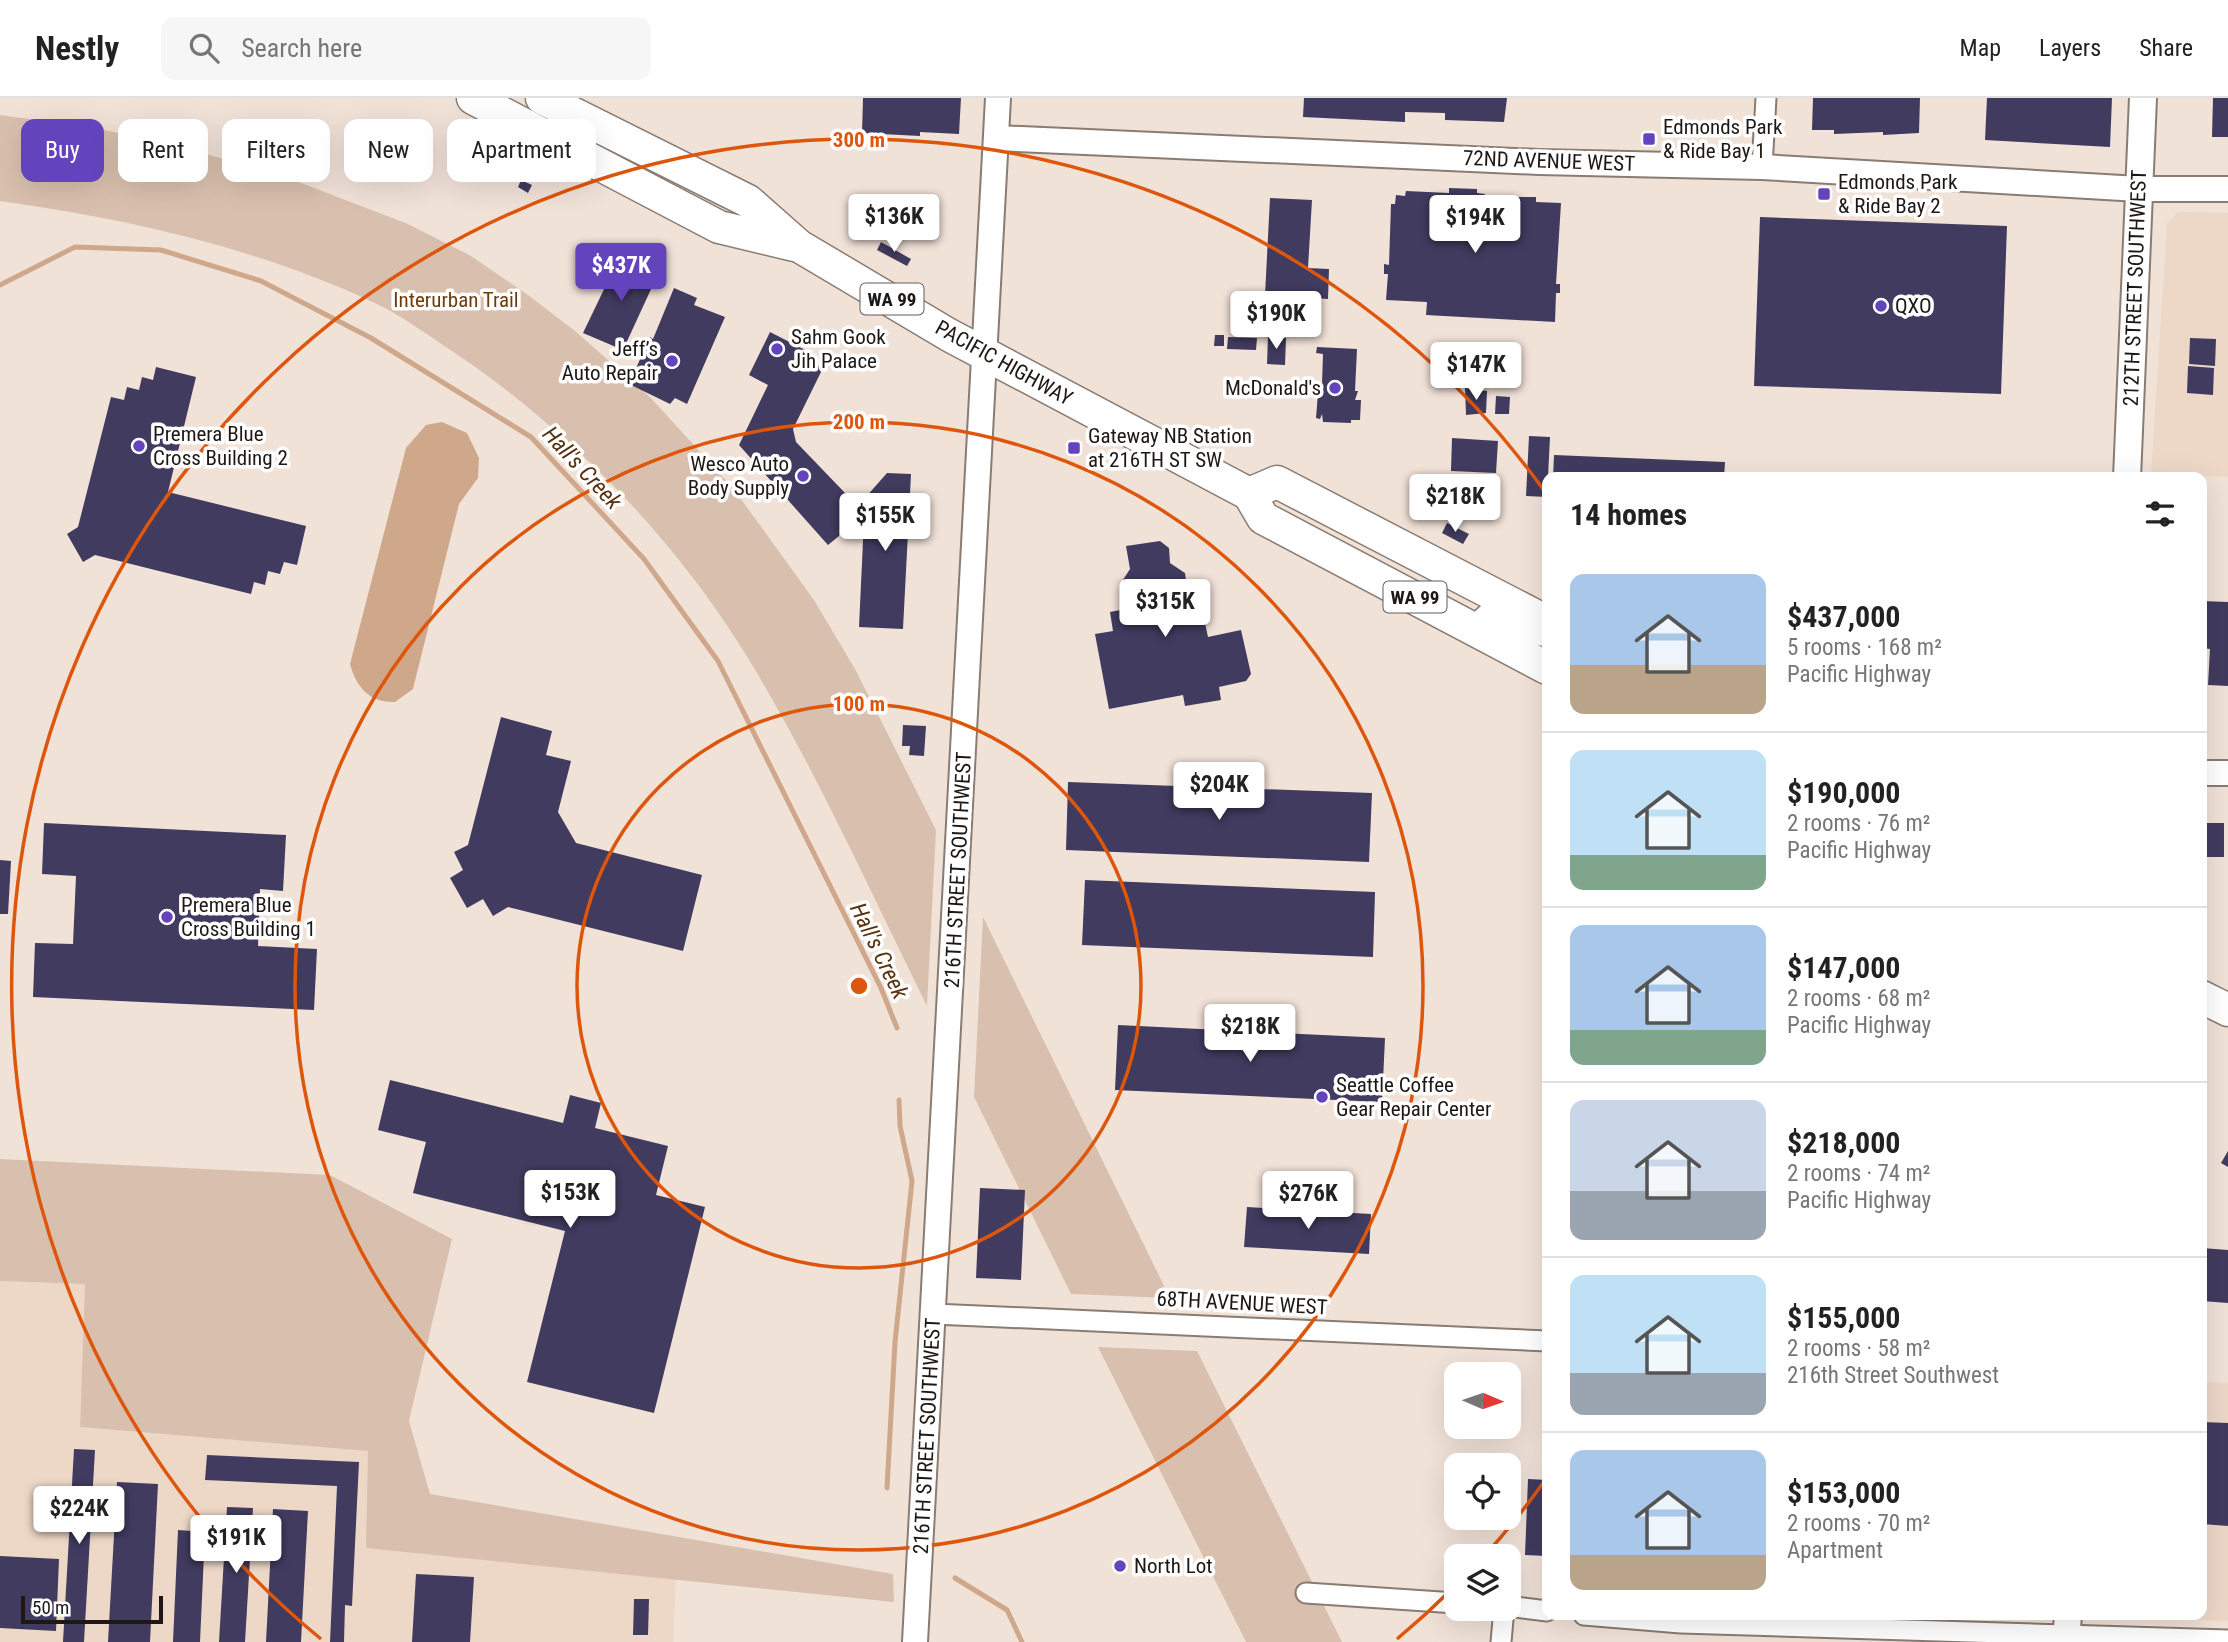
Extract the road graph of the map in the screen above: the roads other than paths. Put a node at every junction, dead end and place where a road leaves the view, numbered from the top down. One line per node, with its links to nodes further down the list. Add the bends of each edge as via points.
1 (473, 98): 10 (highway, PACIFIC HIGHWAY / WA 99, via 719,227)
2 (542, 98): 10 (highway, PACIFIC HIGHWAY / WA 99, via 748,201)
3 (998, 98): 6 (street, 216TH STREET SOUTHWEST)
4 (1766, 98): 7 (street)
5 (2143, 98): 8 (main road, 212TH STREET SOUTHWEST)
6 (996, 138): 7 (street, 72ND AVENUE WEST); 11 (street, 216TH STREET SOUTHWEST)
7 (1762, 167): 8 (street, 72ND AVENUE WEST)
8 (2139, 189): 9 (street, 72ND AVENUE WEST); 12 (main road, 212TH STREET SOUTHWEST)
9 (2228, 189)
10 (799, 246): 11 (highway, PACIFIC HIGHWAY / WA 99)
11 (983, 353): 13 (highway, PACIFIC HIGHWAY / WA 99); 22 (street, 216TH STREET SOUTHWEST)
12 (2127, 472)
13 (1249, 494): 14 (highway, WA 99, via 1277,482); 15 (highway, PACIFIC HIGHWAY / WA 99, via 1263,518)
14 (1542, 619)
15 (1477, 630): 16 (main road, via 1489,619 1513,628); 17 (highway, PACIFIC HIGHWAY / WA 99)
16 (1542, 631)
17 (1542, 665)
18 (2207, 773): 19 (street)
19 (2228, 773)
20 (2207, 1000): 21 (highway)
21 (2228, 1010)
22 (934, 1314): 23 (street, 68TH AVENUE WEST); 32 (street, 216TH STREET SOUTHWEST)
23 (1542, 1341)
24 (1306, 1593): 25 (street)
25 (1444, 1602)
26 (1521, 1608): 27 (street)
27 (1542, 1611)
28 (1624, 1620): 30 (street)
29 (1504, 1621): 33 (street)
30 (2067, 1632): 31 (street)
31 (2228, 1640)
32 (915, 1642)
33 (1501, 1642)

